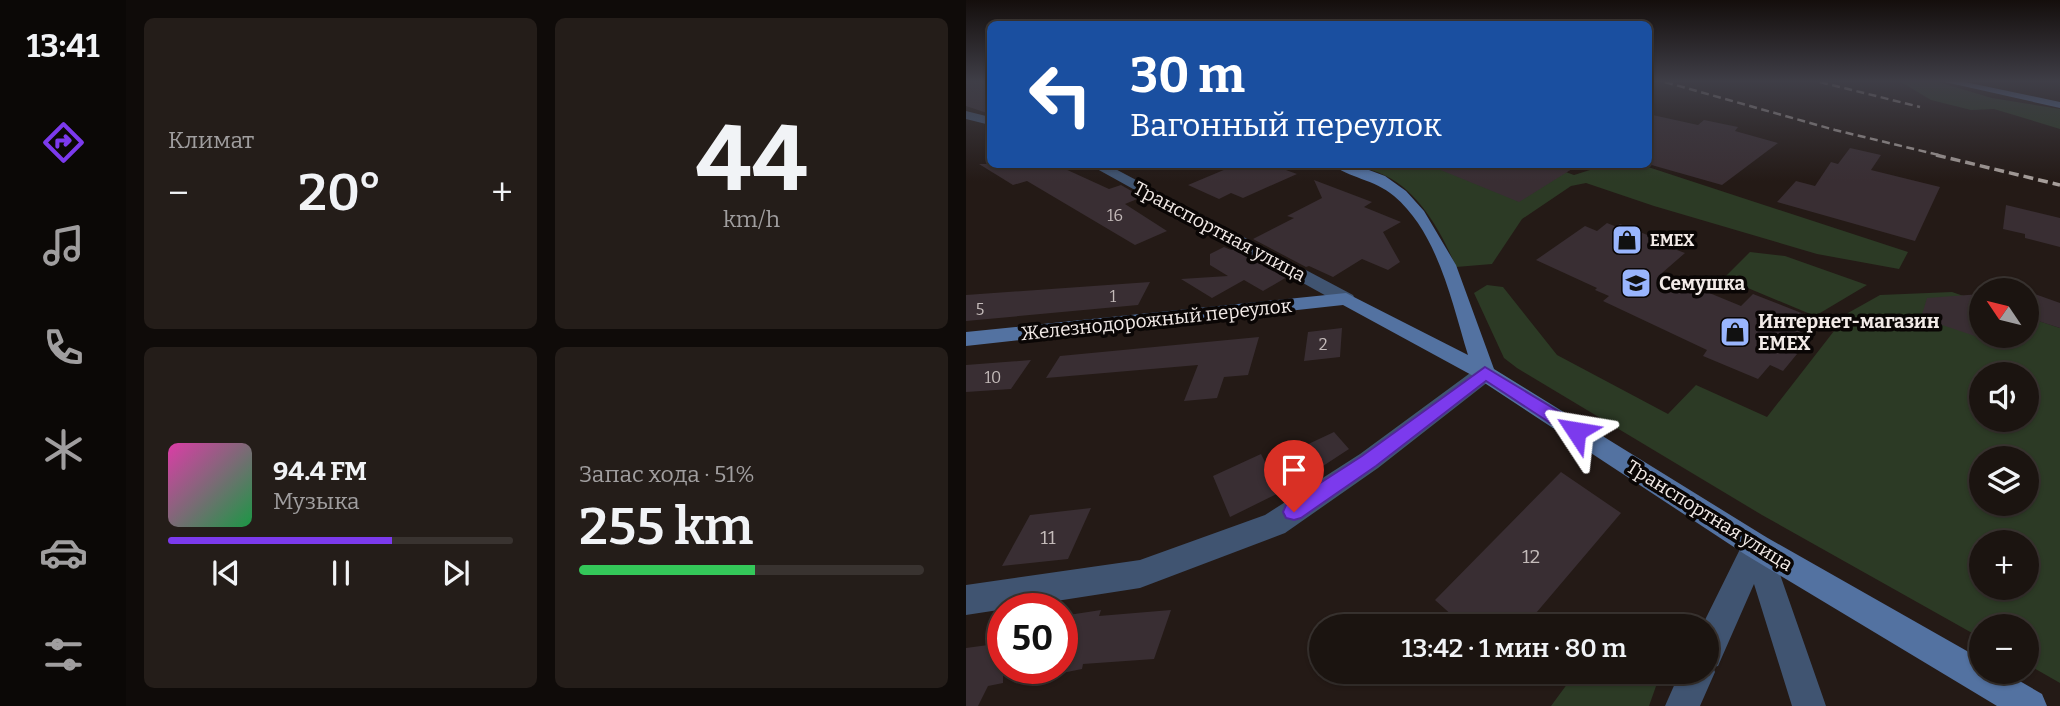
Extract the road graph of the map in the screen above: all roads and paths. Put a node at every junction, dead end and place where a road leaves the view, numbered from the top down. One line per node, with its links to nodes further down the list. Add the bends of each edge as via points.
1 (966, 115): 2 (street)
2 (987, 120)
3 (987, 121): 4 (street)
4 (966, 132)
5 (1102, 168): 7 (street, Транспортная улица)
6 (1350, 168): 9 (main road, via 1381,180 1409,202 1435,242)
7 (1346, 299): 8 (main road, Железнодорожный переулок); 9 (main road, Транспортная улица)
8 (966, 339)
9 (1485, 373): 10 (main road, Транспортная улица); 11 (street, via 1369,461 1275,524 1140,574)
10 (1756, 545): 12 (street); 15 (street); 16 (main road, Транспортная улица)
11 (966, 600)
12 (1719, 626)
13 (1692, 684): 14 (street)
14 (1682, 706)
15 (1809, 706)
16 (2030, 706)

